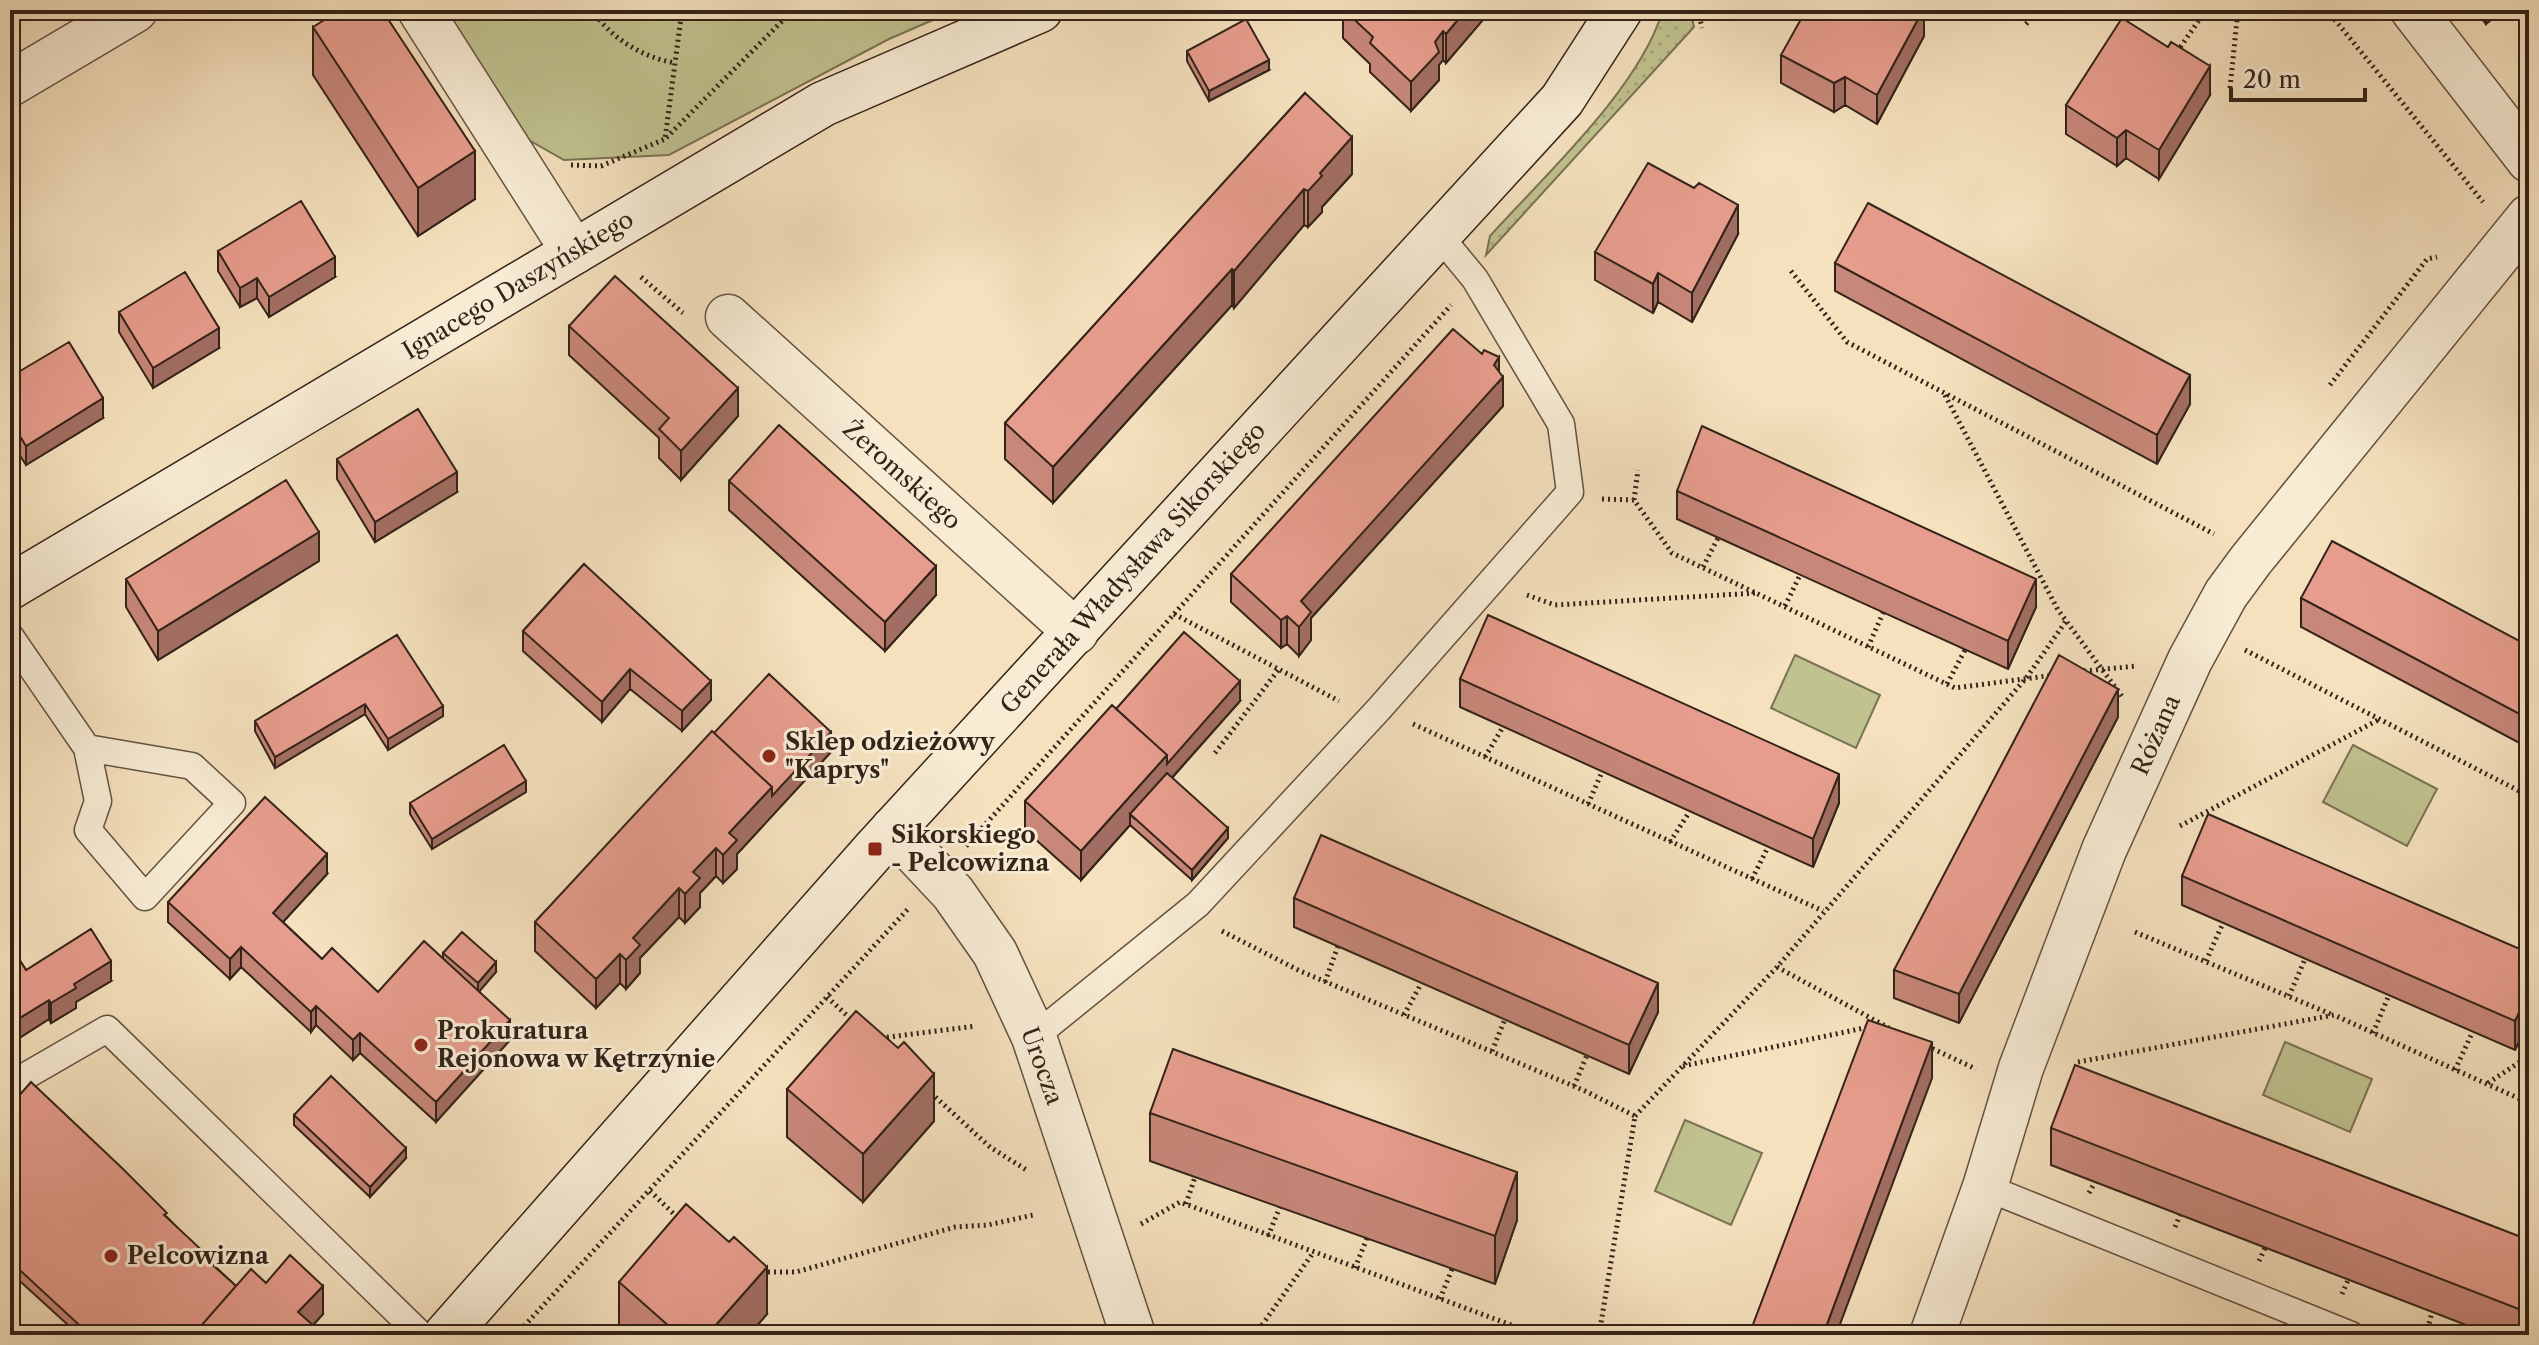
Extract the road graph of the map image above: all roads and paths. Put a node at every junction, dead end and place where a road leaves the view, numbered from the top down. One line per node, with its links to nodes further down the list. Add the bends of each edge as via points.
1 (135, 10): 18 (street)
2 (420, 10): 25 (street)
3 (592, 10): 17 (path, via 602,25 630,46 652,59)
4 (682, 10): 17 (path)
5 (793, 10): 20 (path)
6 (1040, 10): 25 (street, Ignacego Daszyńskiego, via 823,104)
7 (1620, 10): 24 (street, Generała Władysława Sikorskiego, via 1562,100)
8 (1698, 10): 15 (path)
9 (2039, 10): 14 (path)
10 (2206, 10): 16 (path)
11 (2238, 10): 19 (path)
12 (2327, 10): 23 (path)
13 (2413, 10): 21 (street)
14 (2026, 24)
15 (1702, 28)
16 (2176, 53)
17 (675, 63): 20 (path)
18 (10, 84)
19 (2230, 88)
20 (665, 139): 22 (path, via 601,166)
21 (2529, 160)
22 (561, 164)
23 (2509, 213): 115 (street, Różana, via 2226,594 2190,660 2104,850 2021,1068)
24 (1437, 233): 28 (lane); 46 (street, Generała Władysława Sikorskiego)
25 (574, 252): 39 (street, Ignacego Daszyńskiego)
26 (2440, 256): 31 (path, via 2427,259)
27 (1791, 271): 30 (path, via 1847,342)
28 (1475, 279): 33 (lane, via 1561,424); 44 (path)
29 (728, 317): 46 (street, Żeromskiego)
30 (1944, 394): 35 (path); 45 (path)
31 (2323, 394)
32 (1638, 470): 34 (path)
33 (1570, 492): 34 (path); 59 (lane)
34 (1634, 500): 37 (path, via 1672,553)
35 (2211, 532)
36 (1718, 538): 37 (path)
37 (1703, 567): 41 (path)
38 (1800, 575): 42 (path)
39 (10, 587)
40 (1515, 591): 41 (path, via 1555,605)
41 (1757, 593): 42 (path)
42 (1785, 606): 49 (path)
43 (1883, 613): 49 (path)
44 (1174, 614): 52 (path); 73 (path)
45 (2066, 621): 53 (path); 56 (path)
46 (1076, 632): 70 (street, Generała Władysława Sikorskiego)
47 (10, 636): 62 (lane)
48 (2237, 646): 60 (path)
49 (1868, 647): 57 (path)
50 (1965, 650): 57 (path)
51 (2149, 664): 53 (path)
52 (1279, 669): 59 (path); 63 (path)
53 (2103, 669): 54 (path); 58 (path)
54 (2073, 673)
55 (2057, 674): 56 (path)
56 (2027, 677): 57 (path, via 1955,688); 75 (path)
57 (1947, 684)
58 (2128, 705)
59 (1375, 713): 64 (path); 97 (lane, via 1198,904)
60 (2379, 719): 66 (path); 69 (path)
61 (1503, 727): 64 (path)
62 (87, 748): 62 (lane, via 98,801 88,830 145,897 232,803 192,766)
63 (1215, 753)
64 (1485, 757): 67 (path)
65 (1602, 772): 67 (path)
66 (2529, 796)
67 (1588, 804): 71 (path)
68 (1690, 811): 71 (path)
69 (2180, 826)
70 (893, 829): 73 (street, Urocza); 131 (street, Generała Władysława Sikorskiego)
71 (1670, 842): 74 (path)
72 (1768, 847): 74 (path)
73 (939, 877): 87 (path); 97 (street, Urocza, via 995,953)
74 (1752, 879): 75 (path)
75 (1823, 911): 82 (path)
76 (2223, 923): 81 (path)
77 (1208, 925): 83 (path)
78 (2135, 932): 81 (path)
79 (1338, 946): 83 (path)
80 (2305, 959): 86 (path)
81 (2206, 961): 86 (path)
82 (1777, 967): 91 (path); 104 (path)
83 (1325, 982): 88 (path)
84 (1422, 982): 88 (path)
85 (2389, 995): 96 (path)
86 (2289, 996): 89 (path)
87 (827, 997): 93 (path); 116 (path)
88 (1404, 1015): 100 (path)
89 (2334, 1015): 96 (path); 103 (path)
90 (1505, 1019): 100 (path)
91 (1882, 1024): 94 (path); 104 (path)
92 (976, 1026): 99 (path, via 872,1039)
93 (861, 1028)
94 (1895, 1030)
95 (2473, 1031): 105 (path)
96 (2373, 1033): 105 (path)
97 (1034, 1037): 133 (street, Urocza)
98 (1922, 1043): 106 (path)
99 (884, 1050)
100 (1492, 1051): 110 (path)
101 (1587, 1055): 110 (path)
102 (2529, 1056): 108 (path)
103 (2078, 1062)
104 (1682, 1067): 112 (path)
105 (2455, 1070): 108 (path)
106 (1989, 1075)
107 (919, 1082): 113 (path, via 990,1147)
108 (2487, 1084): 111 (path)
109 (10, 1085): 130 (lane, via 107,1029)
110 (1574, 1086): 112 (path)
111 (2529, 1103)
112 (1635, 1116): 136 (path)
113 (1028, 1171)
114 (1195, 1177): 117 (path)
115 (1985, 1187): 137 (street, Różana); 138 (lane)
116 (650, 1191): 120 (path); 132 (path)
117 (1186, 1204): 121 (path, via 1180,1202); 122 (path)
118 (1280, 1207): 122 (path)
119 (1033, 1215): 127 (path, via 955,1227 796,1272)
120 (688, 1226)
121 (1134, 1228)
122 (1268, 1236): 124 (path)
123 (1367, 1238): 125 (path)
124 (1313, 1253): 125 (path); 134 (path)
125 (1355, 1268): 128 (path)
126 (1452, 1269): 128 (path)
127 (754, 1272)
128 (1440, 1299): 135 (path)
129 (2432, 1312): 139 (path)
130 (421, 1335)
131 (446, 1335)
132 (517, 1335)
133 (1133, 1335)
134 (1255, 1335)
135 (1538, 1335)
136 (1599, 1335)
137 (1932, 1335)
138 (2351, 1335)
139 (2426, 1335)

